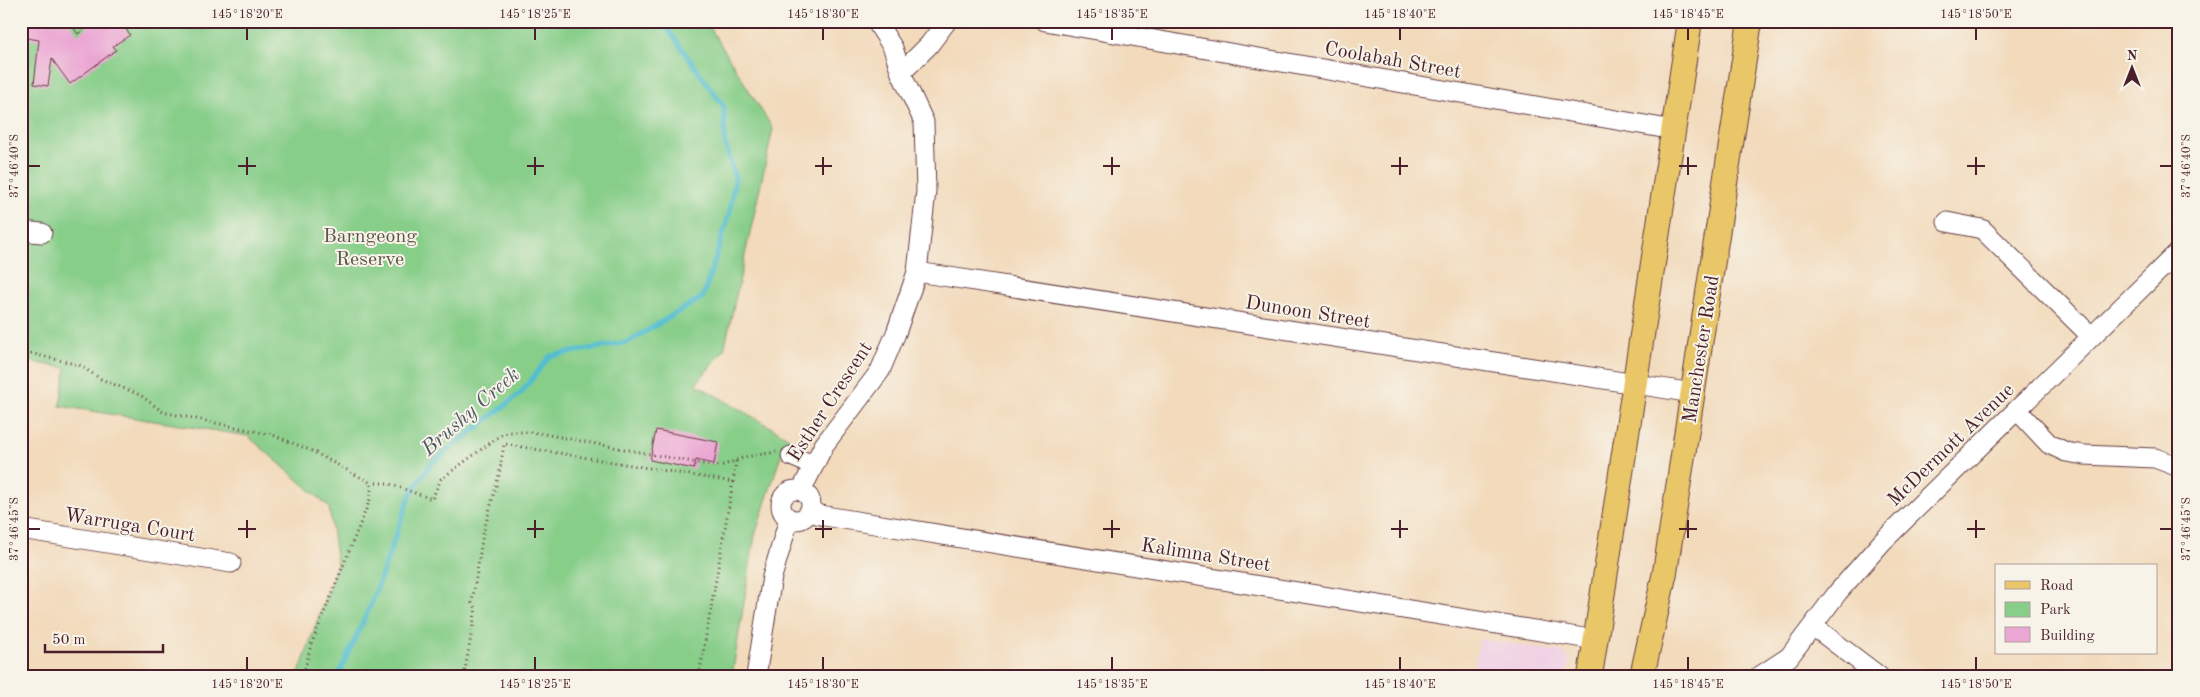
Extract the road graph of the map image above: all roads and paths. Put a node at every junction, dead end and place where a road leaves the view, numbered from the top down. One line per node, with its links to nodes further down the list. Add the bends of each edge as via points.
1 (876, 21): 6 (street, Esther Crescent, via 893,48)
2 (947, 21): 6 (street, via 929,46)
3 (1045, 21): 7 (street, Coolabah Street)
4 (1690, 21): 7 (main road)
5 (1750, 21): 16 (main road, Manchester Road)
6 (901, 73): 12 (street, Esther Crescent, via 924,122 926,190)
7 (1674, 130): 15 (main road)
8 (1947, 222): 13 (street, via 1982,229)
9 (21, 231): 10 (street)
10 (42, 233)
11 (2179, 251): 13 (street, McDermott Avenue)
12 (917, 272): 15 (street, Dunoon Street); 20 (street, Esther Crescent, via 880,371 824,445)
13 (2091, 336): 17 (street, McDermott Avenue)
14 (21, 351): 23 (path, via 79,365 101,380 140,395 164,412 273,435 312,451)
15 (1636, 385): 16 (street, Dunoon Street); 30 (main road)
16 (1693, 393): 36 (main road, Manchester Road, via 1665,572)
17 (2017, 410): 21 (street, via 2049,444 2066,452 2156,458); 29 (street, McDermott Avenue, via 1882,542)
18 (791, 456): 19 (path, via 776,452); 20 (street)
19 (736, 461): 22 (path); 23 (path, via 714,466 533,432 510,432 441,478 434,497 430,499 398,486)
20 (813, 466): 24 (street, Esther Crescent)
21 (2179, 467)
22 (733, 482): 33 (path, via 504,444 483,534 472,603 476,608); 34 (path)
23 (371, 483): 32 (path, via 368,504 310,645)
24 (800, 491): 25 (street, via 808,496); 26 (street, via 790,491 782,498 781,508)
25 (809, 512): 26 (street, via 799,520); 30 (street, Kalimna Street)
26 (789, 519): 35 (street, via 772,577)
27 (21, 529): 28 (street, Warruga Court)
28 (231, 563)
29 (1813, 626): 37 (street, McDermott Avenue, via 1789,657); 38 (street)
30 (1596, 640): 31 (main road)
31 (1592, 675)
32 (303, 676)
33 (464, 676)
34 (699, 676)
35 (756, 676)
36 (1642, 676)
37 (1760, 676)
38 (1879, 676)

